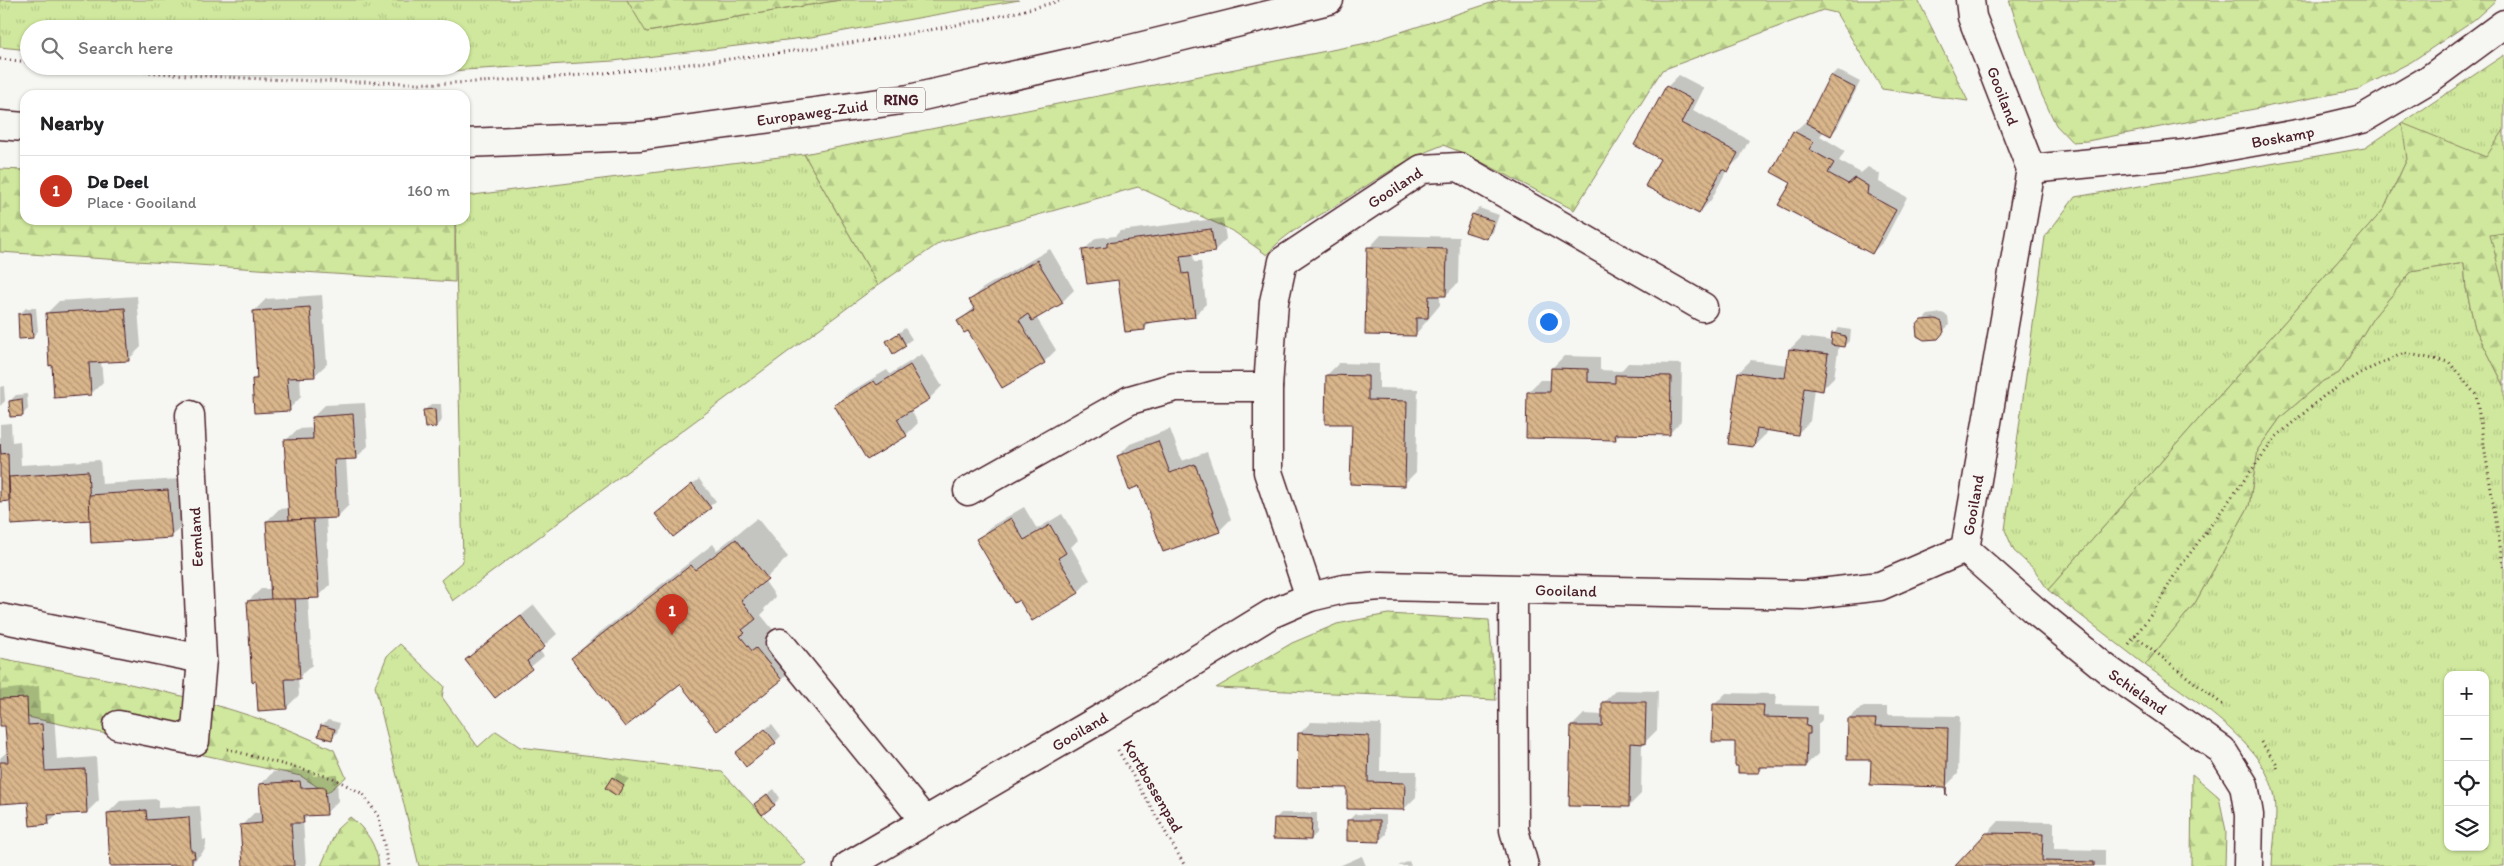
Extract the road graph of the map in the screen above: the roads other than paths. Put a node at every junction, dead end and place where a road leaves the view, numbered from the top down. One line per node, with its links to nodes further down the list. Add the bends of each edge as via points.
1 (1329, 0): 6 (street, Europaweg-Zuid / RING, via 909,99 640,136)
2 (1966, 6): 7 (street, Gooiland)
3 (2504, 24): 7 (street, Boskamp, via 2428,80 2362,119 2185,154)
4 (0, 125): 5 (street)
5 (20, 126)
6 (470, 143)
7 (2031, 169): 12 (street, Gooiland)
8 (1703, 306): 9 (street, Gooiland, via 1459,168 1422,169 1283,261 1274,302)
9 (1268, 387): 11 (street, via 1175,387 1130,400); 14 (street, Gooiland, via 1268,472)
10 (190, 415): 17 (street, Eemland)
11 (968, 491)
12 (1965, 548): 13 (street, Gooiland, via 1880,586 1804,595); 22 (street, Schieland, via 2108,670 2222,750 2244,784 2249,815)
13 (1512, 591): 14 (street, Gooiland, via 1381,586 1344,589); 21 (street, Gooiland, via 1514,830)
14 (1310, 597): 19 (street, Gooiland, via 1271,614 1100,719)
15 (0, 618): 17 (street)
16 (780, 643): 19 (street)
17 (202, 659): 18 (street, Eemland, via 195,741)
18 (118, 725)
19 (924, 820): 20 (street, Gooiland)
20 (848, 866)
21 (1524, 866)
22 (2248, 866)

